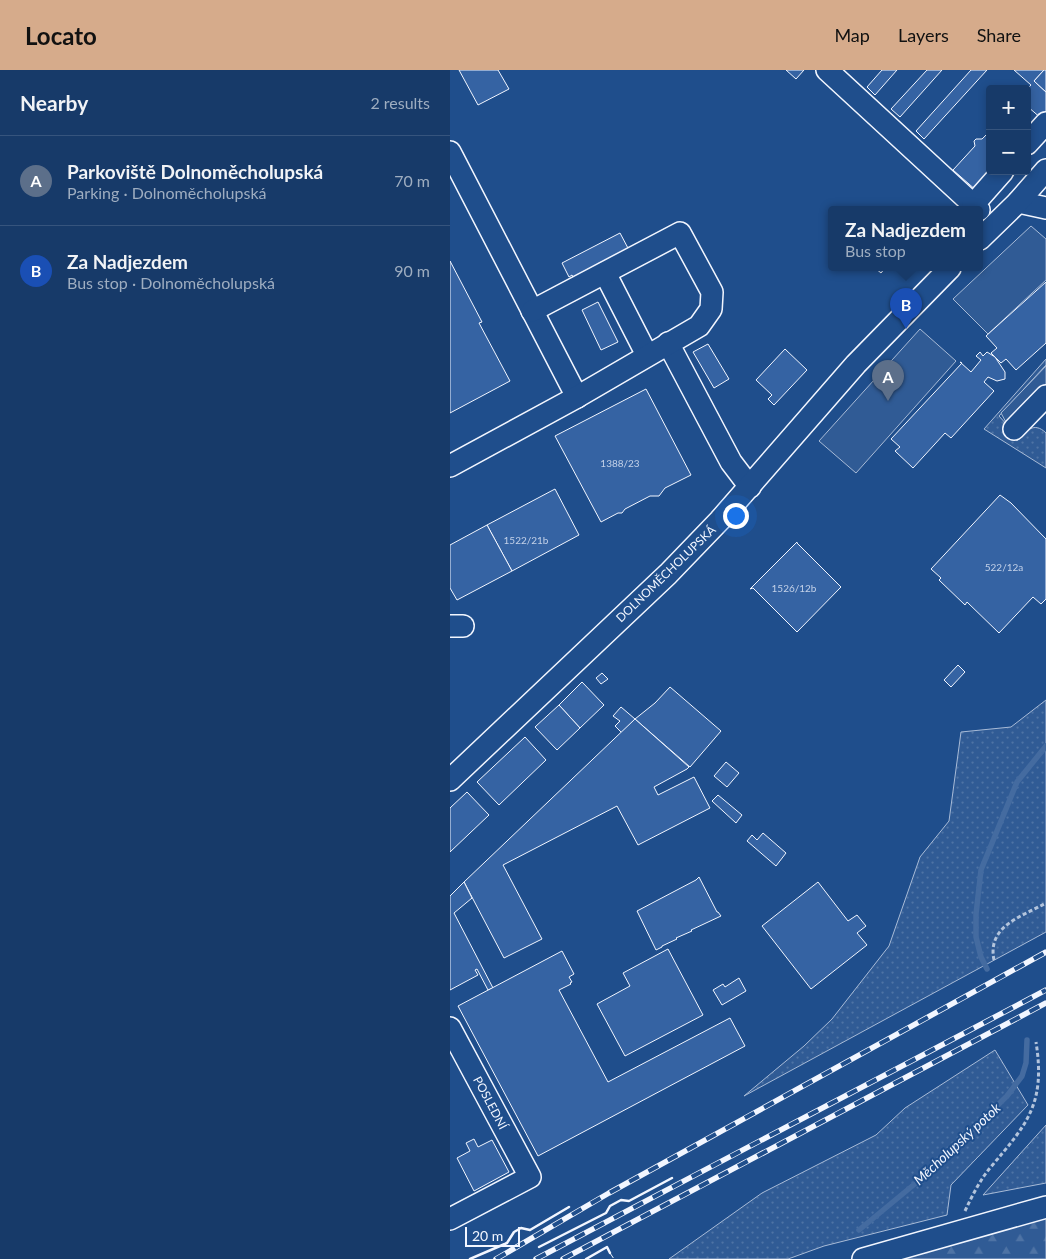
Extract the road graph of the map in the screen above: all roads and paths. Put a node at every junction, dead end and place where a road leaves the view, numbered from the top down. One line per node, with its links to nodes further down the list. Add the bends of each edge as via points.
1 (827, 70): 8 (street)
2 (1046, 123): 3 (street)
3 (1031, 140)
4 (450, 152): 14 (street)
5 (1046, 170): 7 (street)
6 (1001, 175): 10 (street)
7 (1018, 202): 9 (street); 11 (street)
8 (969, 206)
9 (1046, 208)
10 (983, 214)
11 (983, 217)
12 (947, 271): 21 (street, DOLNOMĚCHOLUPSKÁ, via 856,364)
13 (605, 272): 14 (street); 15 (street, via 680,233 712,292 711,310 699,326); 16 (street)
14 (532, 311): 18 (street)
15 (668, 343): 16 (street); 21 (street, via 728,456)
16 (647, 355): 18 (street)
17 (1046, 396): 19 (street)
18 (577, 397): 20 (street)
19 (1014, 429)
20 (450, 466)
21 (750, 487): 22 (street, DOLNOMĚCHOLUPSKÁ, via 668,574)
22 (450, 780)
23 (1046, 903): 24 (path, via 1002,928 994,939)
24 (994, 960)
25 (450, 1028): 30 (street, POSLEDNÍ, via 530,1177)
26 (1036, 1042): 27 (path)
27 (1043, 1066)
28 (1032, 1120): 31 (path, via 988,1170 963,1213)
29 (1046, 1207): 31 (street)
30 (450, 1219)
31 (962, 1231): 32 (street)
32 (864, 1259)

